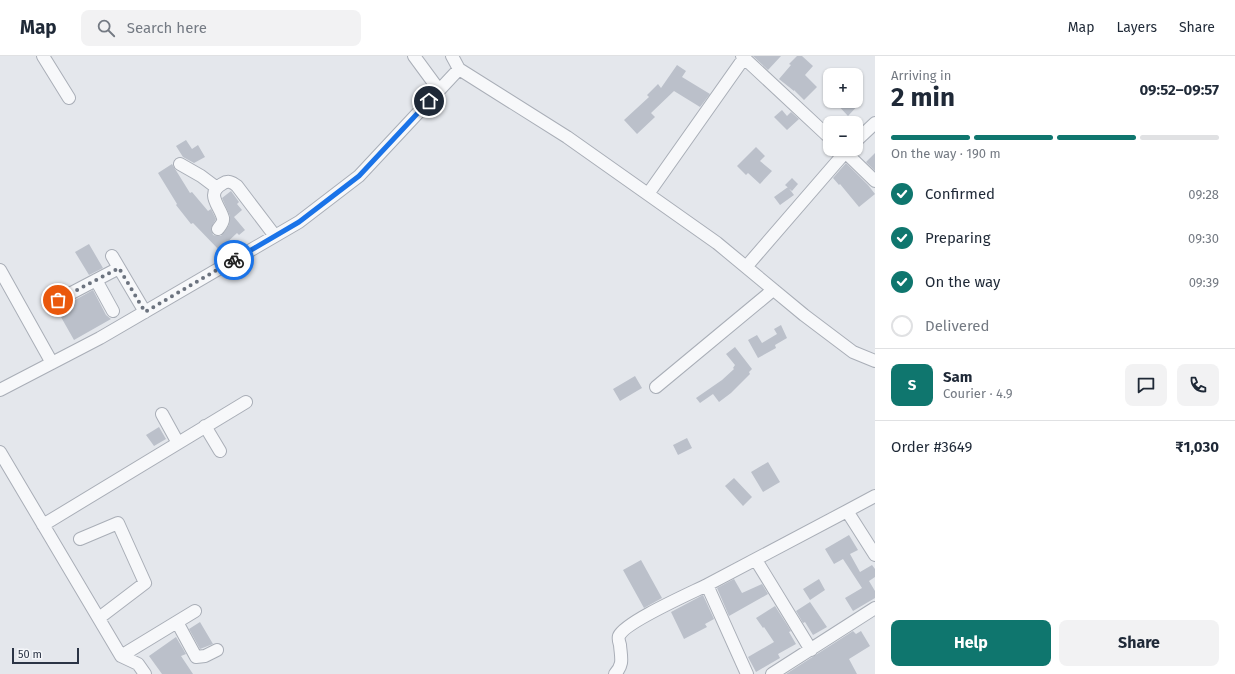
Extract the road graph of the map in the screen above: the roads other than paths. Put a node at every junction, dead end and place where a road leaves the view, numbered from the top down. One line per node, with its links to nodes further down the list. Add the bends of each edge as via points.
1 (43, 56): 7 (street)
2 (414, 56): 6 (street)
3 (452, 56): 5 (street)
4 (743, 57): 9 (street); 16 (street)
5 (459, 69): 6 (street); 16 (street, via 567,138)
6 (439, 90): 18 (street, via 359,176 299,222)
7 (68, 98)
8 (875, 123): 10 (street)
9 (823, 131)
10 (863, 134)
11 (840, 156): 20 (street)
12 (851, 156): 14 (street)
13 (180, 164): 15 (street)
14 (875, 181)
15 (217, 188): 17 (street, via 214,201 223,217); 18 (street, via 228,181 237,186)
16 (648, 194): 20 (street)
17 (218, 229)
18 (275, 236): 27 (street)
19 (112, 256): 21 (street)
20 (746, 267): 24 (street)
21 (119, 268): 23 (street); 27 (street)
22 (0, 270): 29 (street)
23 (96, 280): 25 (street); 26 (street)
24 (774, 290): 28 (street, via 853,352); 30 (street)
25 (58, 300)
26 (113, 311)
27 (145, 312): 29 (street)
28 (875, 360)
29 (52, 363): 31 (street)
30 (656, 387)
31 (0, 390)
32 (246, 402): 34 (street)
33 (162, 414): 35 (street)
34 (205, 426): 35 (street); 36 (street)
35 (178, 443): 40 (street)
36 (220, 451)
37 (0, 452): 40 (street)
38 (875, 496): 39 (street)
39 (847, 510): 42 (street); 43 (street)
40 (43, 525): 47 (street)
41 (80, 539): 47 (street, via 118,523 145,583)
42 (875, 555)
43 (756, 560): 44 (street); 50 (street)
44 (707, 585): 53 (street, via 635,622 623,631 619,637 622,662); 54 (street)
45 (875, 608): 50 (street)
46 (195, 611): 48 (street)
47 (99, 618): 51 (street)
48 (177, 622): 49 (street, via 196,657); 51 (street)
49 (217, 650)
50 (811, 650): 55 (street)
51 (121, 656): 52 (street, via 138,664)
52 (145, 674)
53 (615, 674)
54 (747, 674)
55 (772, 674)

